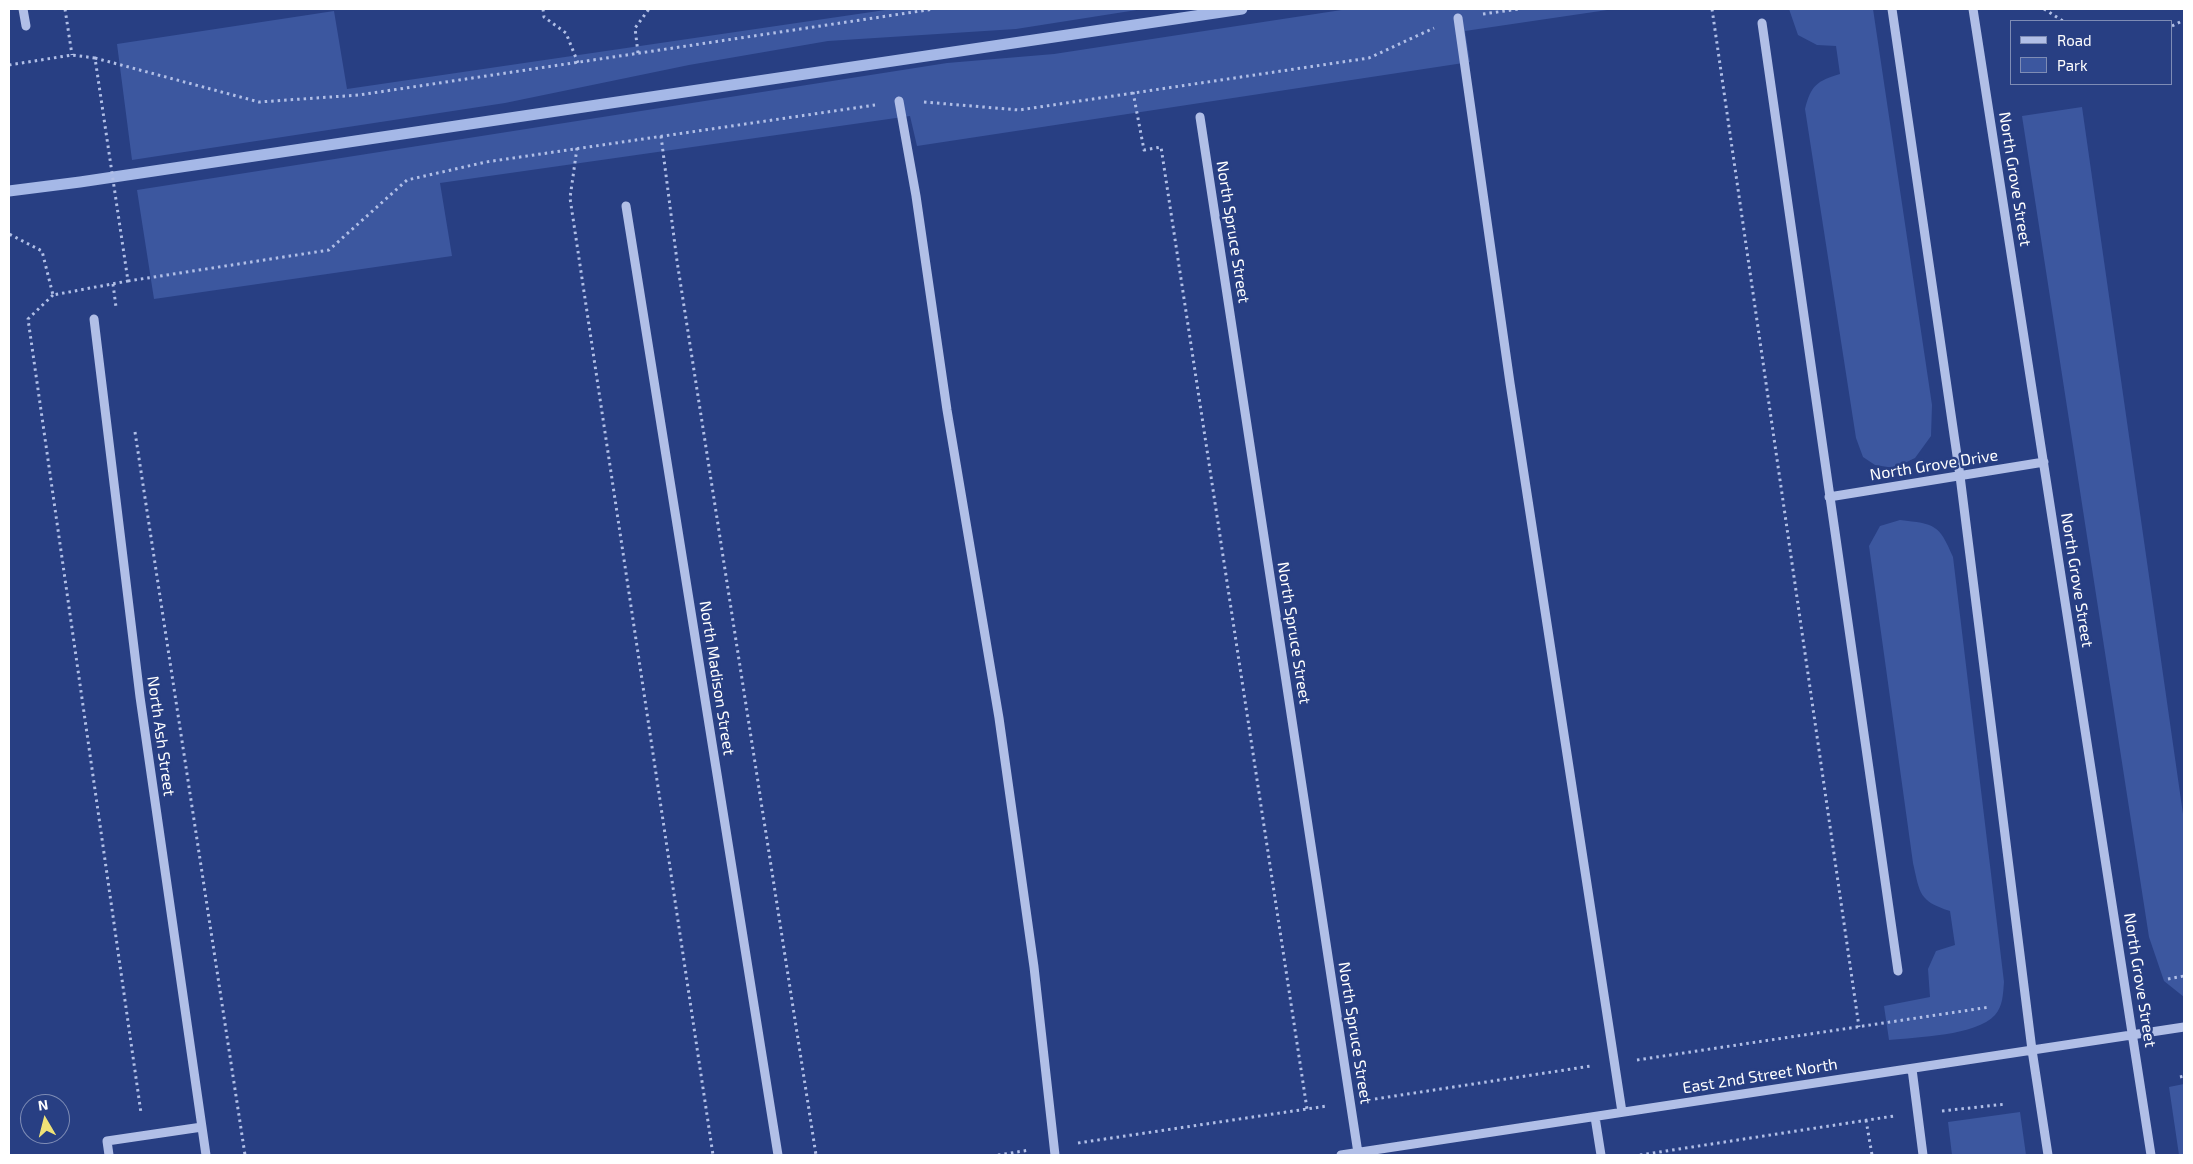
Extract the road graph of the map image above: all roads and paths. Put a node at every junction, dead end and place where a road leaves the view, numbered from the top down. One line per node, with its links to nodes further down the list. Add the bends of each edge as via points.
1 (23, 9): 14 (street)
2 (65, 9): 16 (path)
3 (543, 9): 18 (path, via 544,17 566,34)
4 (649, 9): 15 (path, via 635,28)
5 (934, 9): 15 (path)
6 (1519, 9): 11 (path)
7 (1712, 9): 40 (path)
8 (1892, 9): 34 (street)
9 (1973, 9): 33 (street, North Grove Street)
10 (2044, 9): 12 (path)
11 (1458, 18): 20 (path, via 1369,58); 44 (street, via 1510,383)
12 (2061, 20)
13 (1762, 23): 35 (street)
14 (26, 26)
15 (638, 53): 18 (path)
16 (72, 55): 17 (path); 19 (path)
17 (95, 58): 18 (path, via 259,102 358,95); 27 (path)
18 (578, 62)
19 (9, 65)
20 (1133, 92): 21 (path, via 1019,110); 48 (path, via 1144,150 1161,147)
21 (899, 101): 23 (path); 55 (street, via 999,718 1034,966)
22 (1200, 117): 46 (street, North Spruce Street)
23 (660, 136): 24 (path); 62 (path)
24 (577, 148): 27 (path, via 486,162 407,180 329,250); 60 (path, via 570,198)
25 (626, 206): 61 (street, North Madison Street)
26 (9, 234): 29 (path, via 42,251)
27 (128, 282): 28 (path)
28 (113, 284): 29 (path); 30 (path)
29 (53, 295): 54 (path, via 28,319)
30 (117, 314)
31 (94, 319): 53 (street, North Ash Street, via 140,697)
32 (135, 431): 59 (path)
33 (2044, 462): 34 (street, North Grove Drive); 42 (street, North Grove Street)
34 (1960, 476): 35 (street, North Grove Drive); 43 (street)
35 (1829, 497): 36 (street)
36 (1898, 972)
37 (2184, 976): 38 (path)
38 (2168, 979)
39 (1990, 1007): 40 (path)
40 (1858, 1027): 44 (path)
41 (2184, 1027): 42 (street, East 2nd Street North)
42 (2133, 1034): 43 (street, East 2nd Street North); 70 (street, North Grove Street)
43 (2032, 1050): 45 (street, East 2nd Street North); 69 (street)
44 (1615, 1063): 46 (path); 49 (street)
45 (1912, 1068): 49 (street, East 2nd Street North); 50 (street)
46 (1351, 1103): 48 (path); 56 (street, North Spruce Street)
47 (2006, 1104): 50 (path)
48 (1307, 1109): 55 (path)
49 (1622, 1112): 51 (street, East 2nd Street North)
50 (1917, 1114): 52 (path); 68 (street)
51 (1595, 1117): 56 (street, East 2nd Street North); 65 (street)
52 (1866, 1120): 66 (path); 67 (path)
53 (202, 1127): 54 (street); 58 (street, North Ash Street)
54 (144, 1136): 57 (street, via 107,1141)
55 (1054, 1151): 63 (path)
56 (1358, 1153): 64 (street, East 2nd Street North)
57 (109, 1155)
58 (206, 1155)
59 (245, 1155)
60 (713, 1155)
61 (778, 1155)
62 (816, 1155)
63 (998, 1155)
64 (1341, 1155)
65 (1601, 1155)
66 (1640, 1155)
67 (1872, 1155)
68 (1923, 1155)
69 (2048, 1155)
70 (2151, 1155)

